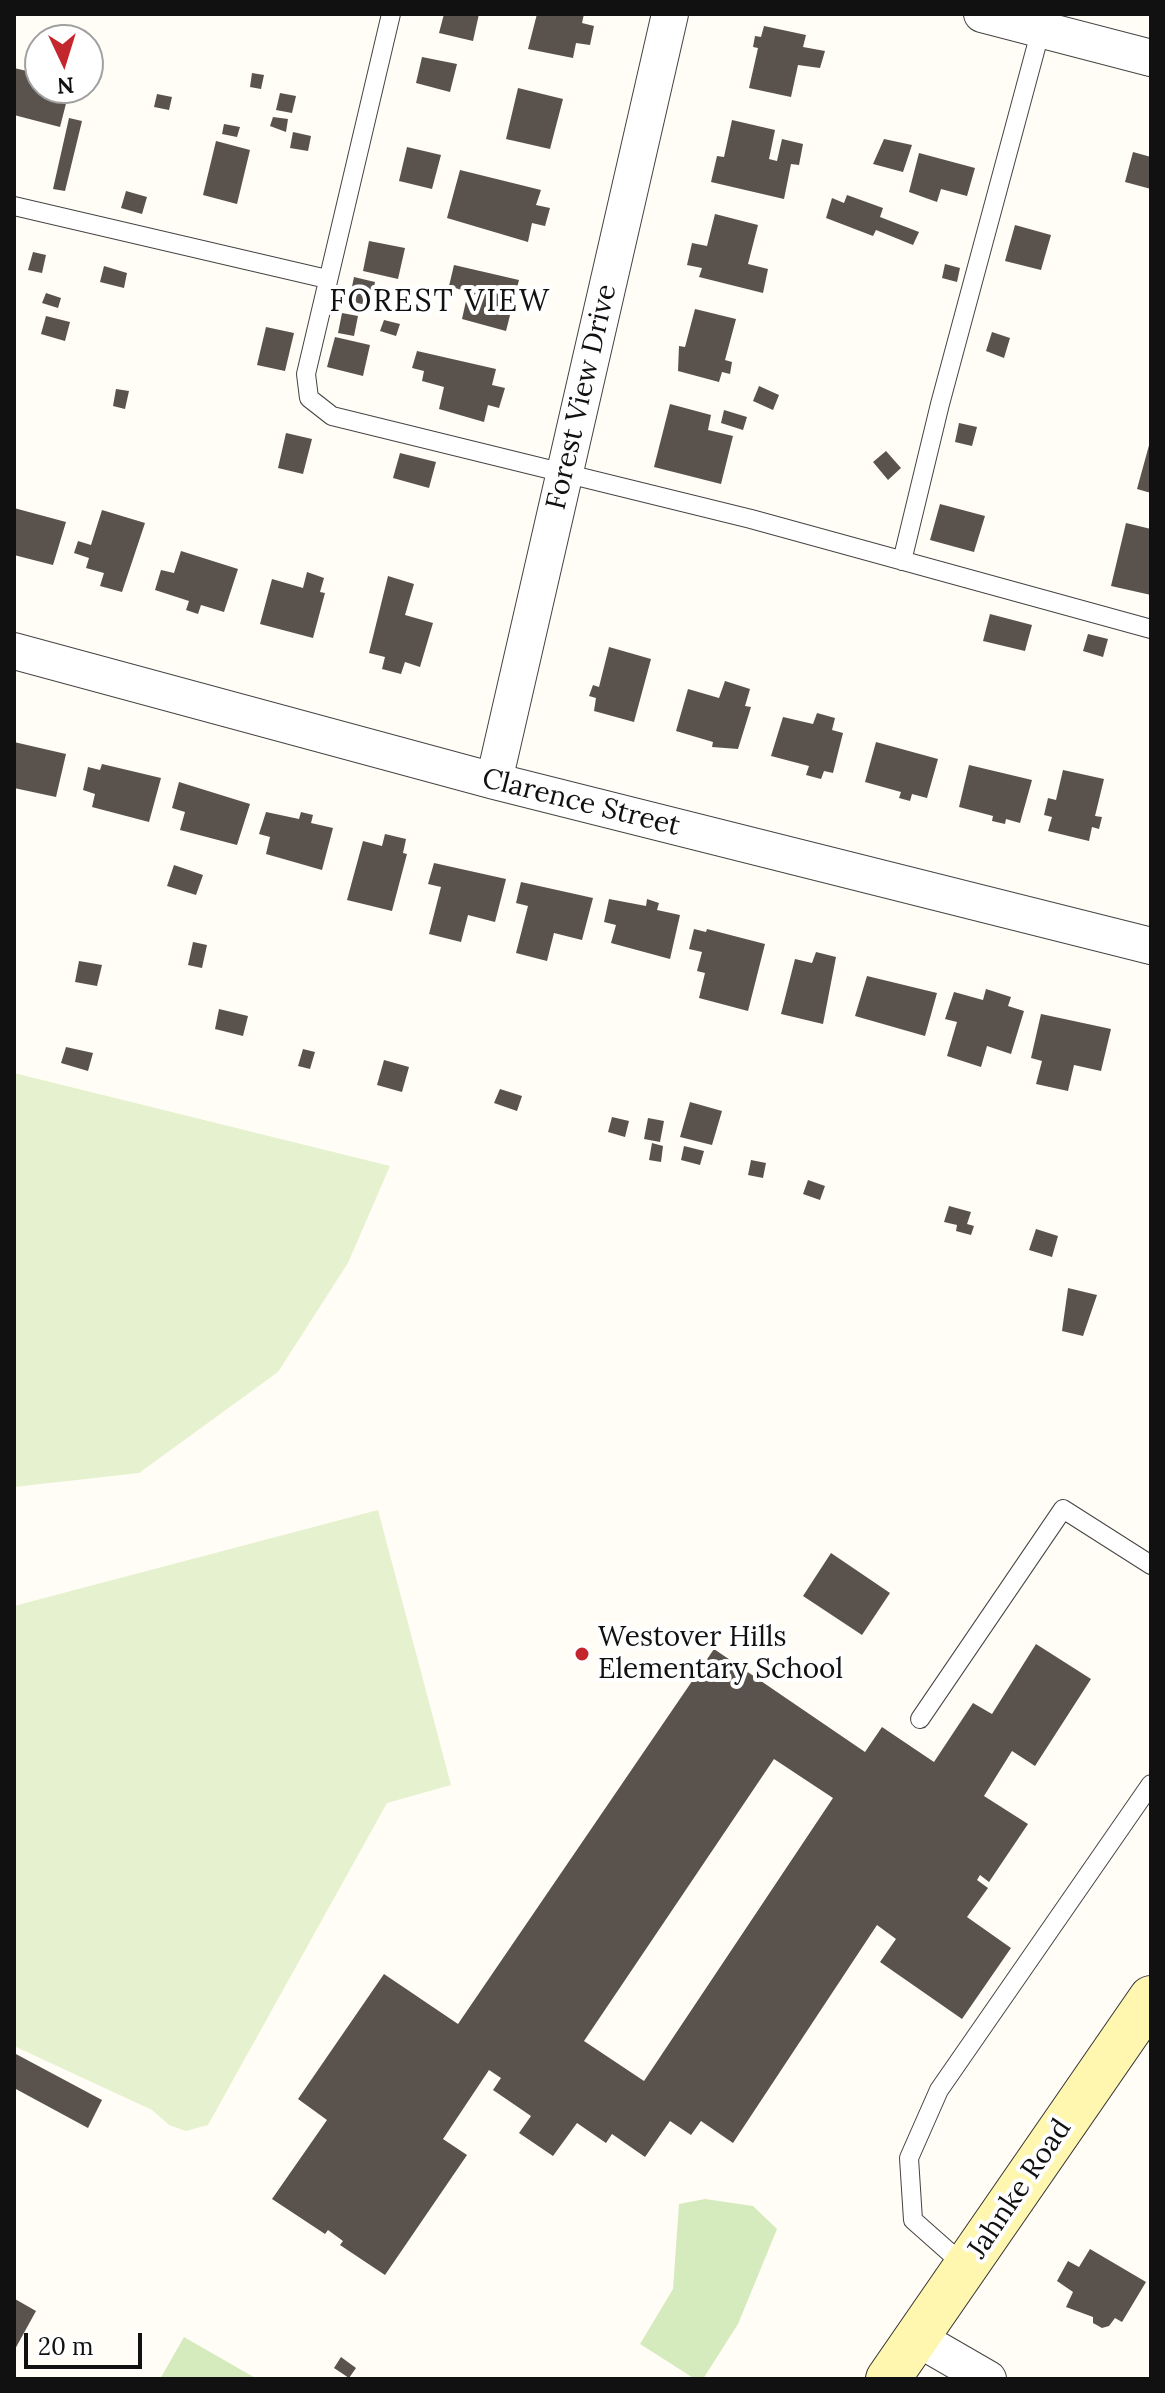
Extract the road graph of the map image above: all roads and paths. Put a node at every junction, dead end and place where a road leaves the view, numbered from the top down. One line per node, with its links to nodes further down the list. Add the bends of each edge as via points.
1 (391, 14): 7 (lane)
2 (670, 14): 8 (street, Forest View Drive)
3 (982, 14): 4 (street)
4 (1041, 29): 5 (street); 9 (lane)
5 (1151, 58)
6 (14, 206): 7 (lane)
7 (327, 279): 8 (lane, via 306,374 309,398 332,416)
8 (565, 472): 9 (lane); 12 (street, Forest View Drive)
9 (902, 561): 10 (lane)
10 (1151, 629)
11 (14, 651): 12 (street, Clarence Street)
12 (494, 781): 13 (street, Clarence Street)
13 (1151, 946)
14 (1151, 1565): 15 (lane, via 1063,1509)
15 (920, 1719)
16 (1151, 1784): 18 (lane, via 939,2090 909,2158 913,2220)
17 (1151, 1998): 18 (main road, Jahnke Road)
18 (966, 2267): 19 (main road, Jahnke Road)
19 (917, 2338): 20 (main road, Jahnke Road); 21 (street)
20 (888, 2379)
21 (988, 2379)

